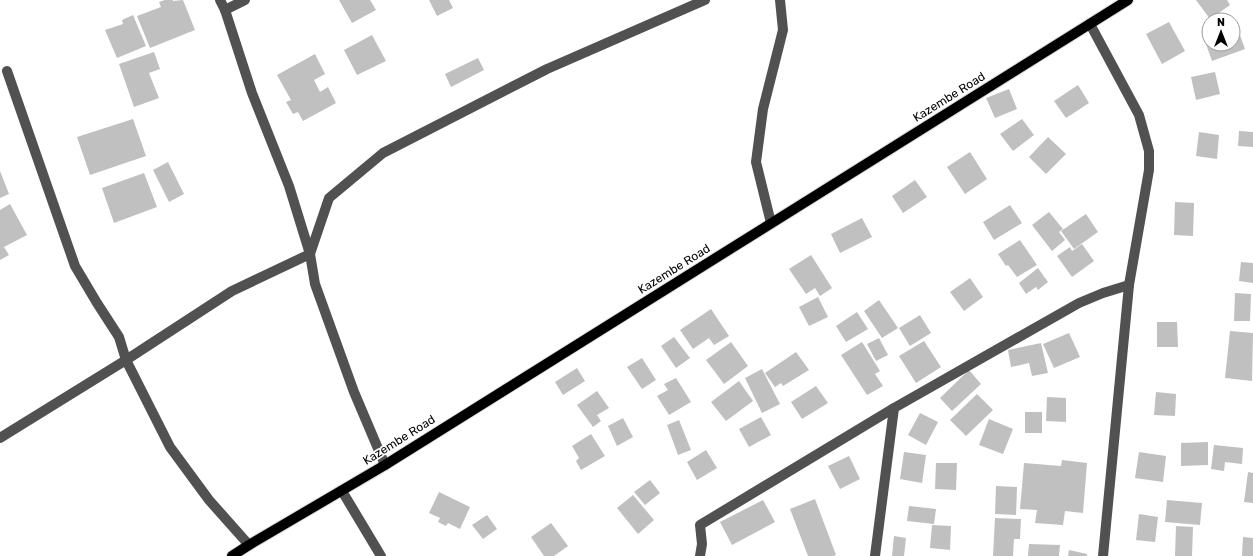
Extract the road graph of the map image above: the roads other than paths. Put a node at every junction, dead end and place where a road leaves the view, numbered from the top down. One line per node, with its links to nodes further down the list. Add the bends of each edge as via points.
1 (220, 0): 6 (street)
2 (245, 0): 6 (street)
3 (705, 0): 10 (street, via 547,69 383,152 330,198)
4 (780, 0): 9 (street, via 783,30 763,109 756,162)
5 (1128, 0): 7 (main road, Kazembe Road)
6 (225, 10): 10 (street, via 252,93 289,186)
7 (1090, 24): 9 (main road, Kazembe Road); 11 (street, via 1139,115 1149,151 1149,170)
8 (7, 71): 12 (street, via 75,266 119,337)
9 (771, 223): 15 (main road, Kazembe Road)
10 (310, 254): 12 (street, via 232,291); 15 (street, via 314,284 354,392)
11 (1129, 285): 13 (street, via 1079,303); 22 (street)
12 (126, 360): 14 (street); 17 (street, via 170,447 209,500)
13 (894, 408): 20 (street, via 700,526); 21 (street)
14 (0, 438)
15 (385, 465): 16 (main road, Kazembe Road)
16 (342, 491): 17 (main road, Kazembe Road); 19 (street)
17 (249, 545): 18 (main road, Kazembe Road)
18 (232, 556)
19 (380, 556)
20 (700, 556)
21 (876, 556)
22 (1103, 556)

